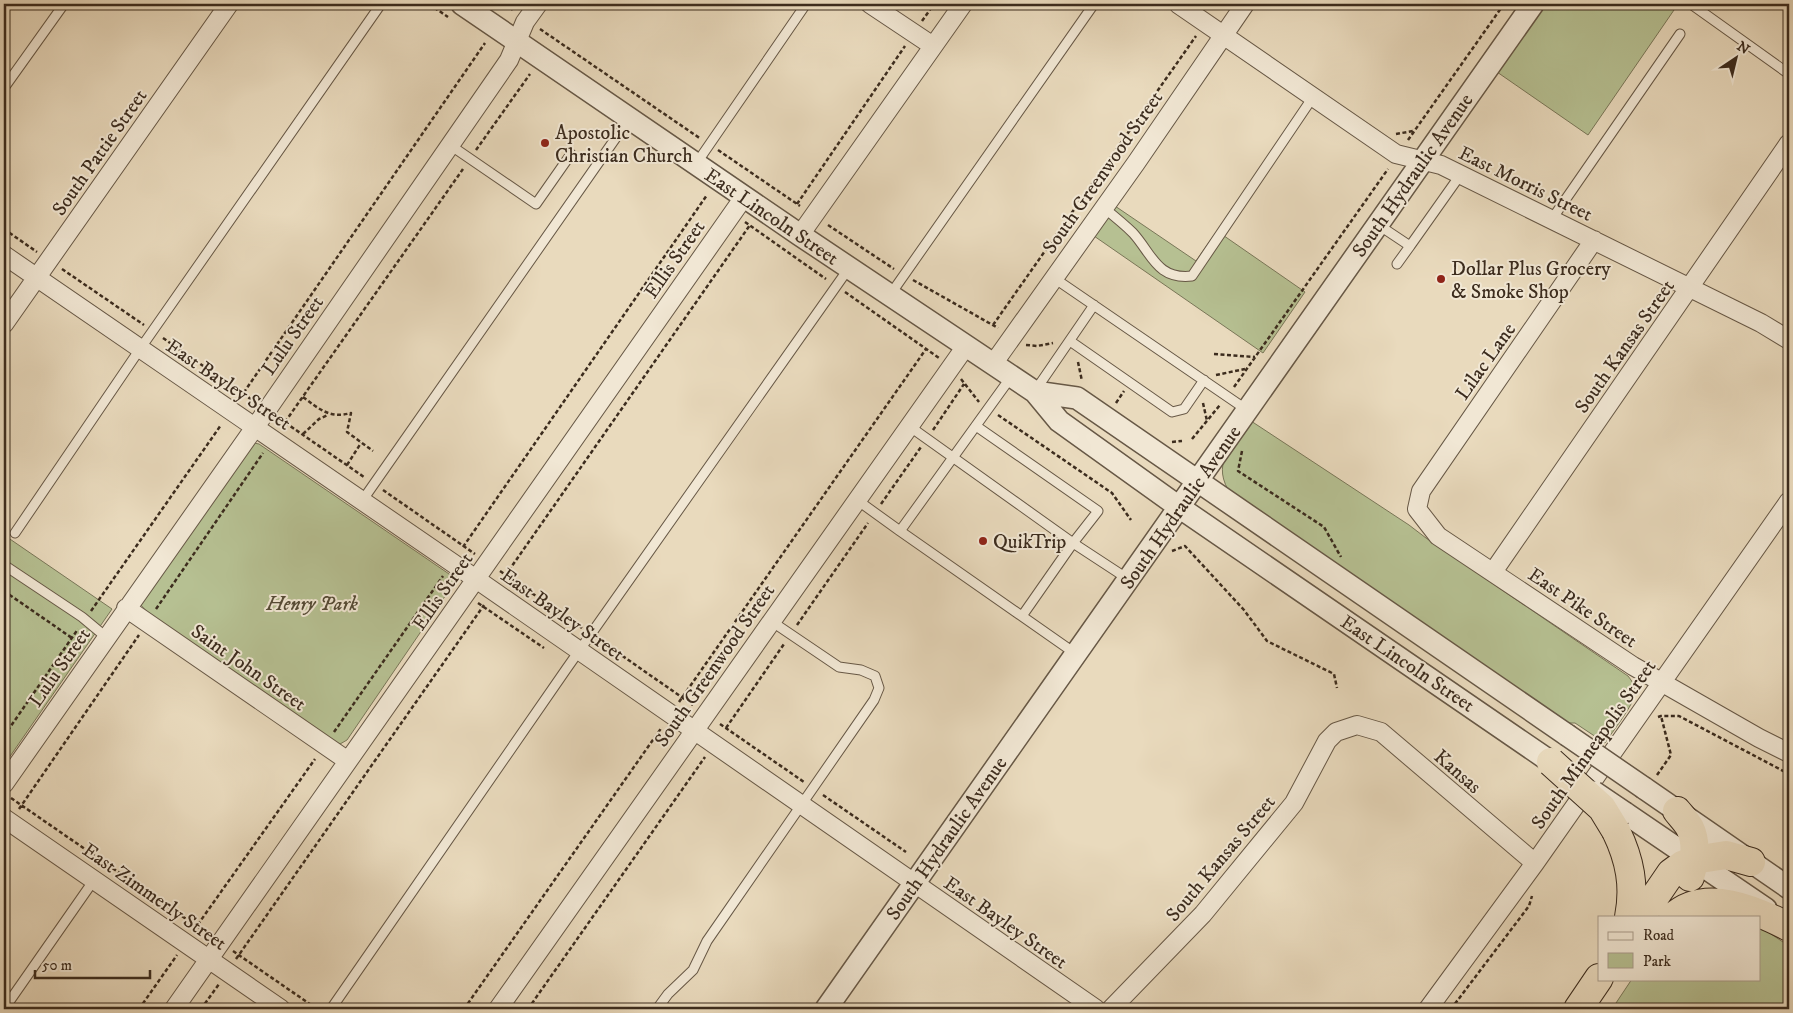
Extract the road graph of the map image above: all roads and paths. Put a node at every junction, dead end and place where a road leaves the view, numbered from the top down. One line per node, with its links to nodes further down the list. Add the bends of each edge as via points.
1 (64, 4): 30 (lane)
2 (229, 4): 55 (street, South Pattie Street)
3 (381, 4): 67 (lane)
4 (429, 4): 19 (path)
5 (504, 4): 18 (path)
6 (538, 4): 20 (street, Lulu Street)
7 (806, 4): 34 (lane)
8 (870, 4): 22 (street)
9 (934, 4): 22 (path)
10 (962, 4): 26 (street)
11 (1094, 4): 58 (lane)
12 (1178, 4): 21 (street, East Morris Street)
13 (1218, 4): 21 (path)
14 (1245, 4): 24 (street, South Greenwood Street)
15 (1504, 4): 37 (path)
16 (1532, 4): 38 (street, South Hydraulic Avenue)
17 (1692, 4): 29 (lane)
18 (509, 5): 20 (path)
19 (456, 11): 27 (street, East Lincoln Street)
20 (527, 19): 27 (street, Lulu Street); 34 (path)
21 (1205, 22): 24 (street, East Morris Street); 66 (path)
22 (914, 33): 26 (street); 43 (path)
23 (1680, 34): 47 (lane)
24 (1223, 35): 31 (street, East Morris Street); 45 (street, South Greenwood Street)
25 (478, 38): 87 (path, via 485,43)
26 (933, 46): 46 (street)
27 (513, 51): 28 (path); 32 (street, East Lincoln Street); 35 (street, Lulu Street)
28 (530, 74)
29 (1789, 74)
30 (4, 88)
31 (1313, 97): 37 (street, East Morris Street); 45 (lane, via 1192,276 1180,277 1155,264 1135,235)
32 (630, 119): 39 (street, East Lincoln Street); 113 (lane)
33 (1789, 143): 62 (street, South Kansas Street)
34 (709, 144): 39 (lane); 43 (path)
35 (450, 145): 36 (lane, via 536,204); 93 (street, Lulu Street)
36 (571, 154)
37 (1398, 155): 38 (street, East Morris Street); 76 (path)
38 (1422, 160): 40 (street, East Morris Street); 48 (street, South Hydraulic Avenue)
39 (696, 164): 44 (street, East Lincoln Street)
40 (1461, 174): 47 (street, East Morris Street); 53 (lane)
41 (701, 191): 42 (path)
42 (707, 195): 44 (path); 124 (path)
43 (797, 204): 46 (path)
44 (738, 205): 49 (path); 51 (street, East Lincoln Street); 126 (street, Ellis Street)
45 (1104, 208): 60 (street, South Greenwood Street)
46 (814, 216): 51 (street); 58 (path)
47 (1552, 219): 52 (street, East Morris Street)
48 (1377, 224): 53 (lane); 94 (street, South Hydraulic Avenue)
49 (750, 225): 61 (path); 131 (path)
50 (4, 229): 55 (path)
51 (800, 235): 57 (street, East Lincoln Street)
52 (1594, 240): 62 (street, East Morris Street); 118 (street, Lilac Lane, via 1421,491)
53 (1410, 246): 56 (lane)
54 (4, 256): 59 (street, East Bayley Street)
55 (49, 260): 59 (street, South Pattie Street); 67 (path)
56 (1397, 264)
57 (849, 268): 61 (lane); 63 (street, East Lincoln Street)
58 (904, 275): 63 (lane); 66 (path)
59 (36, 278): 65 (street, South Pattie Street); 72 (street, East Bayley Street)
60 (1054, 278): 64 (lane); 69 (street, South Greenwood Street)
61 (836, 286): 73 (path); 142 (lane)
62 (1690, 287): 68 (street, East Morris Street); 130 (street, South Kansas Street)
63 (890, 295): 71 (street, East Lincoln Street)
64 (1094, 305): 70 (lane); 82 (lane)
65 (4, 324)
66 (993, 325): 69 (path)
67 (152, 331): 72 (lane); 87 (path)
68 (1788, 336)
69 (1012, 337): 74 (path, via 1025,344 1055,343); 77 (street, South Greenwood Street)
70 (1070, 340): 74 (lane); 82 (lane, via 1172,412 1184,409)
71 (966, 346): 77 (street, East Lincoln Street); 78 (street, South Greenwood Street)
72 (140, 349): 95 (street, East Bayley Street); 122 (lane)
73 (926, 349): 78 (path); 151 (path)
74 (1064, 349): 84 (path, via 1077,358 1081,380); 86 (lane)
75 (1214, 354): 76 (path)
76 (1255, 358): 79 (path)
77 (993, 364): 81 (street, East Lincoln Street)
78 (950, 369): 83 (path); 98 (street, South Greenwood Street)
79 (1247, 369): 80 (path); 88 (path)
80 (1215, 375)
81 (1012, 376): 86 (street, East Lincoln Street); 92 (lane)
82 (1204, 380): 88 (lane)
83 (964, 384): 92 (path, via 976,400); 102 (path)
84 (1088, 385)
85 (1125, 389): 91 (path)
86 (1035, 392): 112 (street, East Lincoln Street, via 1076,398); 117 (street, East Lincoln Street, via 1059,421)
87 (243, 393): 93 (path); 95 (path)
88 (1227, 396): 94 (lane); 97 (path)
89 (303, 397): 96 (path)
90 (1203, 399): 97 (path)
91 (1115, 404)
92 (989, 408): 99 (lane); 120 (path, via 1112,493)
93 (267, 410): 100 (street, Lulu Street); 101 (path)
94 (1247, 410): 112 (street, South Hydraulic Avenue)
95 (231, 411): 100 (street, East Bayley Street); 140 (path)
96 (328, 415): 101 (path, via 319,418); 105 (path, via 350,413 347,432)
97 (1207, 421): 103 (path)
98 (909, 426): 102 (lane); 114 (street, South Greenwood Street)
99 (976, 426): 109 (lane); 123 (lane, via 1098,511)
100 (250, 434): 108 (path); 115 (street, East Bayley Street); 138 (street, Lulu Street)
101 (303, 434): 110 (path)
102 (927, 439): 109 (lane); 119 (path)
103 (1192, 439)
104 (1182, 441): 106 (path)
105 (362, 443): 107 (path); 110 (path)
106 (1169, 443)
107 (373, 451)
108 (263, 454)
109 (952, 458): 121 (lane); 123 (lane)
110 (347, 465): 113 (path)
111 (1238, 471): 128 (path, via 1324,527)
112 (1196, 482): 117 (street, South Hydraulic Avenue); 164 (street, East Lincoln Street, bridge, via 1566,735)
113 (374, 484): 115 (lane); 124 (path)
114 (857, 500): 119 (lane); 141 (street, South Greenwood Street)
115 (362, 501): 127 (street, East Bayley Street)
116 (1789, 501): 149 (street, South Minneapolis Street)
117 (1180, 506): 133 (street, South Hydraulic Avenue); 163 (street, East Lincoln Street)
118 (1417, 509): 130 (street, East Pike Street, via 1438,536)
119 (875, 513): 121 (lane); 143 (path)
120 (1131, 520)
121 (900, 531): 139 (lane)
122 (15, 534)
123 (1073, 543): 133 (lane); 139 (lane)
124 (464, 546): 126 (path); 127 (path)
125 (1164, 553): 150 (path, via 1185,546 1244,610 1267,641 1334,674)
126 (488, 562): 131 (path); 132 (street, Ellis Street)
127 (452, 563): 132 (street, East Bayley Street); 159 (path)
128 (1345, 564)
129 (4, 565): 140 (lane)
130 (1493, 572): 149 (street, East Pike Street)
131 (506, 575): 135 (path); 142 (path)
132 (476, 579): 135 (street, East Bayley Street); 136 (street, Ellis Street)
133 (1129, 580): 147 (street, South Hydraulic Avenue)
134 (4, 591): 145 (path)
135 (494, 592): 137 (path); 146 (street, East Bayley Street)
136 (466, 594): 137 (path); 162 (street, Ellis Street)
137 (484, 606): 148 (path); 186 (path)
138 (126, 608): 144 (street, Lulu Street); 159 (street, Saint John Street)
139 (1022, 616): 147 (lane)
140 (85, 620): 144 (lane); 145 (path)
141 (771, 621): 143 (lane); 153 (street, South Greenwood Street)
142 (591, 634): 146 (lane); 151 (path)
143 (791, 635): 154 (path); 165 (lane, via 839,667 875,676 879,688)
144 (106, 637): 166 (street, Lulu Street)
145 (72, 638): 157 (path)
146 (579, 651): 148 (lane); 152 (street, East Bayley Street)
147 (1076, 654): 176 (street, South Hydraulic Avenue)
148 (569, 665): 197 (lane)
149 (1662, 683): 161 (street, East Pike Street); 174 (street, South Minneapolis Street)
150 (1337, 688)
151 (682, 697): 152 (path); 153 (path)
152 (671, 714): 158 (street, East Bayley Street); 198 (path)
153 (706, 714): 154 (path); 158 (street, South Greenwood Street)
154 (726, 728): 160 (path); 165 (path)
155 (1348, 728): 174 (street, Kansas, via 1356,725 1381,732); 204 (street, South Kansas Street, via 1336,732 1327,741 1294,803 1203,914)
156 (1664, 728): 164 (path, via 1670,755)
157 (4, 736)
158 (689, 738): 160 (street, East Bayley Street); 160 (path); 199 (street, South Greenwood Street)
159 (324, 745): 162 (street, Saint John Street); 182 (path)
160 (709, 752): 167 (street, East Bayley Street); 200 (path)
161 (1789, 753)
162 (348, 761): 185 (street, Ellis Street)
163 (1551, 762): 170 (highway, bridge)
164 (1649, 783): 168 (street, East Lincoln Street)
165 (813, 788): 167 (lane); 171 (path)
166 (7, 791): 182 (path)
167 (801, 805): 176 (street, East Bayley Street); 201 (lane, via 707,941 693,970 668,994)
168 (1677, 811): 172 (highway, via 1690,828); 173 (street, East Lincoln Street)
169 (4, 818): 175 (street, East Zimmerly Street)
170 (1620, 822): 172 (street); 178 (highway, via 1632,879)
171 (906, 852)
172 (1694, 860): 173 (highway, via 1726,855); 179 (highway, via 1671,873); 180 (highway, via 1688,882); 183 (street)
173 (1752, 862): 177 (street, East Lincoln Street)
174 (1535, 864): 205 (street, South Minneapolis Street)
175 (94, 880): 184 (street, East Zimmerly Street); 191 (lane)
176 (914, 884): 202 (street, South Hydraulic Avenue); 203 (street, East Bayley Street)
177 (1789, 888)
178 (1629, 916)
179 (1642, 916)
180 (1664, 916)
181 (1674, 916): 183 (highway, via 1699,903 1724,903)
182 (197, 926): 184 (path); 185 (path)
183 (1789, 926)
184 (185, 943): 187 (street, East Zimmerly Street); 192 (path)
185 (221, 943): 186 (path); 187 (street, Ellis Street)
186 (239, 955): 188 (path); 196 (path)
187 (209, 959): 188 (street, East Zimmerly Street); 193 (street, Ellis Street)
188 (227, 972): 194 (path); 195 (street, East Zimmerly Street)
189 (1598, 979): 206 (highway)
190 (1619, 980): 207 (highway)
191 (4, 1009)
192 (139, 1009)
193 (174, 1009)
194 (201, 1009)
195 (281, 1009)
196 (317, 1009)
197 (331, 1009)
198 (464, 1009)
199 (498, 1009)
200 (528, 1009)
201 (658, 1009)
202 (826, 1009)
203 (1096, 1009)
204 (1111, 1009)
205 (1428, 1009)
206 (1578, 1009)
207 (1600, 1009)

